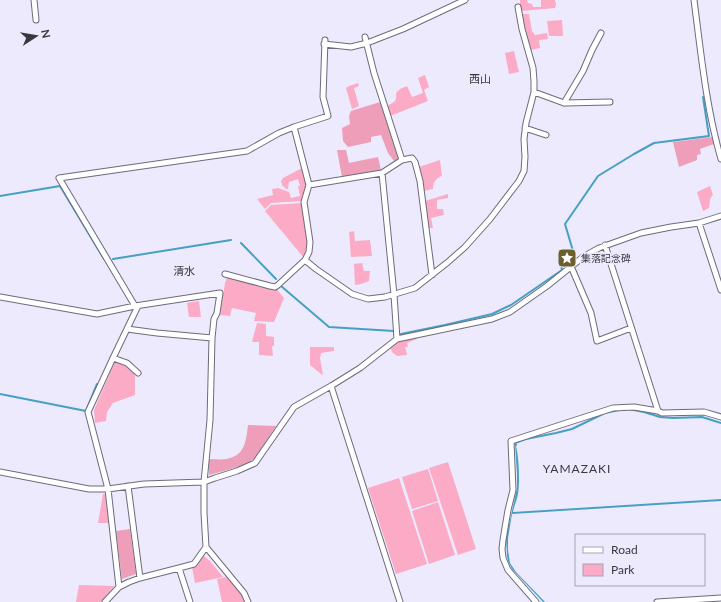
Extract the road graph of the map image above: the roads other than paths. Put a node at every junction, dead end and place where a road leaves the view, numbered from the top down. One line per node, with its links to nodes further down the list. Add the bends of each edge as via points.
1 (34, 0): 5 (street)
2 (465, 0): 8 (street)
3 (694, 0): 15 (street, via 706,92)
4 (518, 7): 9 (street, via 532,68)
5 (36, 20)
6 (601, 33): 11 (street)
7 (365, 37): 8 (street)
8 (366, 43): 12 (street, via 351,47 325,42 323,98 328,116); 16 (street)
9 (534, 92): 11 (street); 13 (street)
10 (610, 102): 11 (street)
11 (564, 103)
12 (294, 127): 18 (street); 29 (street, via 247,151 59,178)
13 (525, 128): 14 (street); 25 (street, via 524,171 519,181 470,241)
14 (546, 134)
15 (721, 159)
16 (402, 160): 17 (street); 25 (street, via 412,158 420,181)
17 (382, 173): 18 (street); 27 (street)
18 (309, 185): 22 (street, via 304,202 310,242)
19 (721, 216): 20 (street)
20 (699, 223): 21 (street, via 641,233); 26 (street)
21 (605, 245): 23 (street); 30 (street)
22 (305, 260): 24 (street, via 275,287); 27 (street, via 352,294 368,299)
23 (570, 267): 30 (street, via 591,313 597,341); 33 (street, via 510,312 492,319)
24 (226, 274)
25 (432, 275): 27 (street, via 415,288)
26 (721, 290)
27 (394, 295): 33 (street)
28 (0, 297): 29 (street, via 96,314)
29 (137, 306): 31 (street); 32 (street, via 220,293)
30 (631, 328): 37 (street)
31 (127, 329): 32 (street); 34 (street)
32 (212, 338): 40 (street, via 210,420)
33 (397, 339): 36 (street, via 360,368)
34 (113, 358): 35 (street, via 127,363); 42 (street, via 88,412)
35 (138, 373)
36 (331, 386): 40 (street, via 294,407 255,463); 51 (street)
37 (658, 410): 38 (street, via 662,413 704,412); 52 (street, via 612,408 511,441 513,490 503,540 503,558 514,578)
38 (721, 417)
39 (0, 472): 42 (street, via 89,489)
40 (204, 482): 41 (street); 43 (street)
41 (128, 486): 42 (street); 45 (street)
42 (108, 489): 46 (street)
43 (206, 547): 44 (street, via 194,564); 50 (street, via 244,593)
44 (179, 568): 45 (street); 49 (street)
45 (140, 578): 46 (street)
46 (119, 587): 48 (street)
47 (721, 598): 53 (street)
48 (105, 602)
49 (190, 602)
50 (248, 602)
51 (400, 602)
52 (536, 602)
53 (658, 602)

